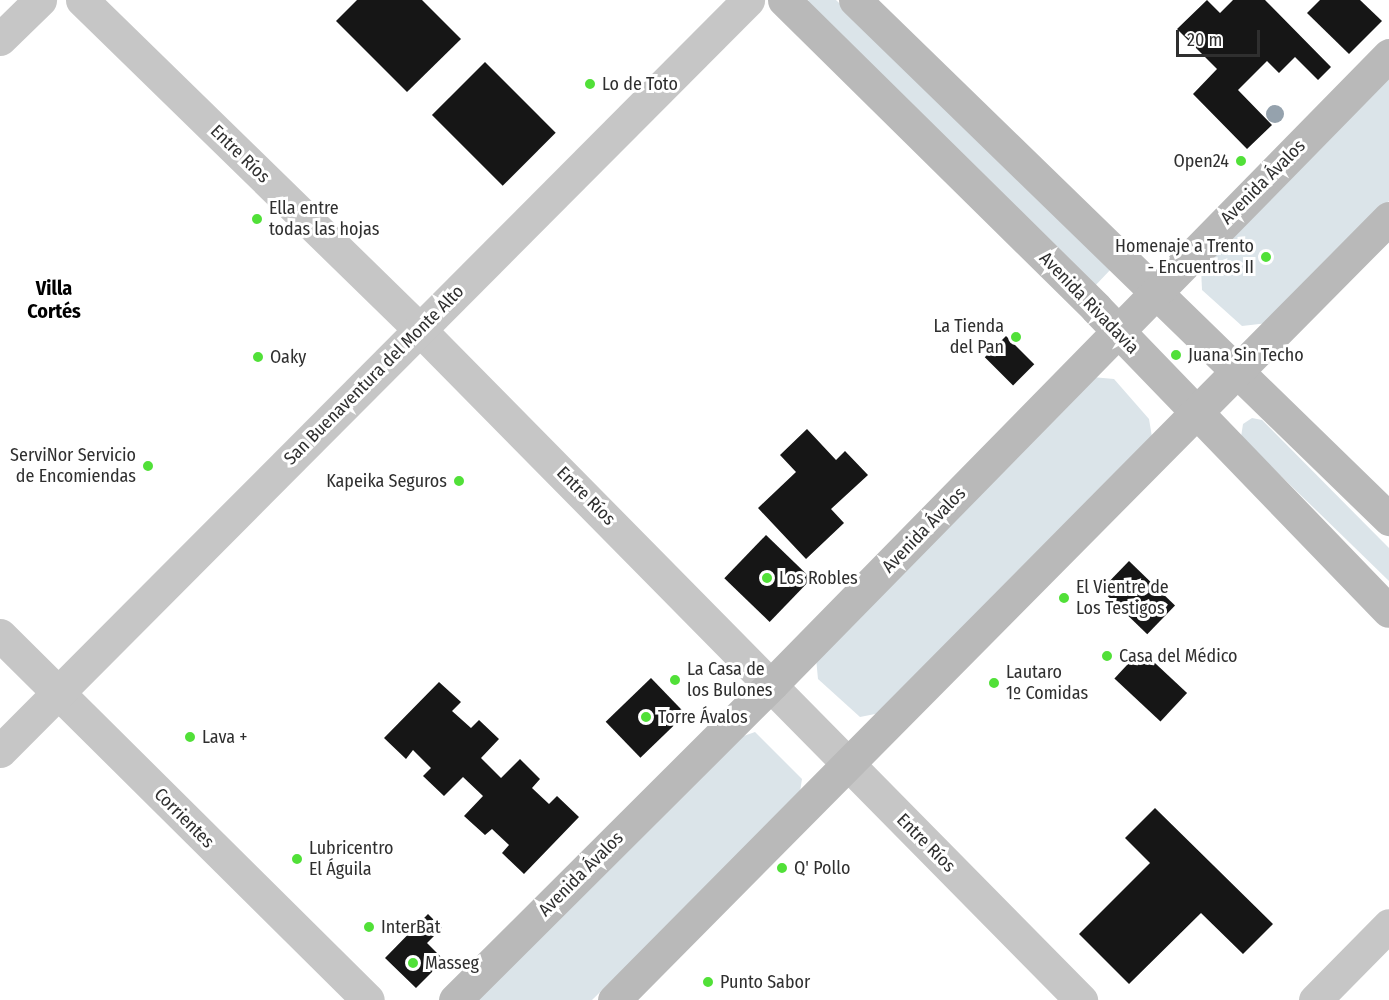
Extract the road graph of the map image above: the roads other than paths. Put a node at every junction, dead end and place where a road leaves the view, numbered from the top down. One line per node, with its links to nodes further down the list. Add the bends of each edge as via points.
1 (40, 0): 6 (street)
2 (82, 0): 10 (street, Entre Ríos)
3 (748, 0): 10 (street, San Buenaventura del Monte Alto)
4 (784, 0): 11 (main road, Avenida Rivadavia)
5 (855, 0): 9 (main road)
6 (0, 39)
7 (1389, 55): 9 (main road, Avenida Ávalos)
8 (1389, 218): 12 (main road)
9 (1157, 293): 11 (main road, Avenida Ávalos); 12 (main road)
10 (419, 329): 17 (street, Entre Ríos); 18 (street, San Buenaventura del Monte Alto)
11 (1118, 331): 13 (main road, Avenida Rivadavia); 17 (main road, Avenida Ávalos)
12 (1238, 373): 13 (main road); 14 (main road)
13 (1195, 413): 15 (main road, Avenida Rivadavia); 20 (main road)
14 (1389, 519)
15 (1389, 611)
16 (0, 635): 18 (street, Corrientes)
17 (772, 684): 20 (street, Entre Ríos); 23 (main road, Avenida Ávalos)
18 (58, 693): 19 (street, San Buenaventura del Monte Alto); 22 (street, Corrientes)
19 (0, 751)
20 (848, 765): 24 (main road); 25 (street, Entre Ríos)
21 (1389, 925): 26 (street)
22 (368, 1000)
23 (454, 1000)
24 (614, 1000)
25 (1081, 1000)
26 (1316, 1000)

